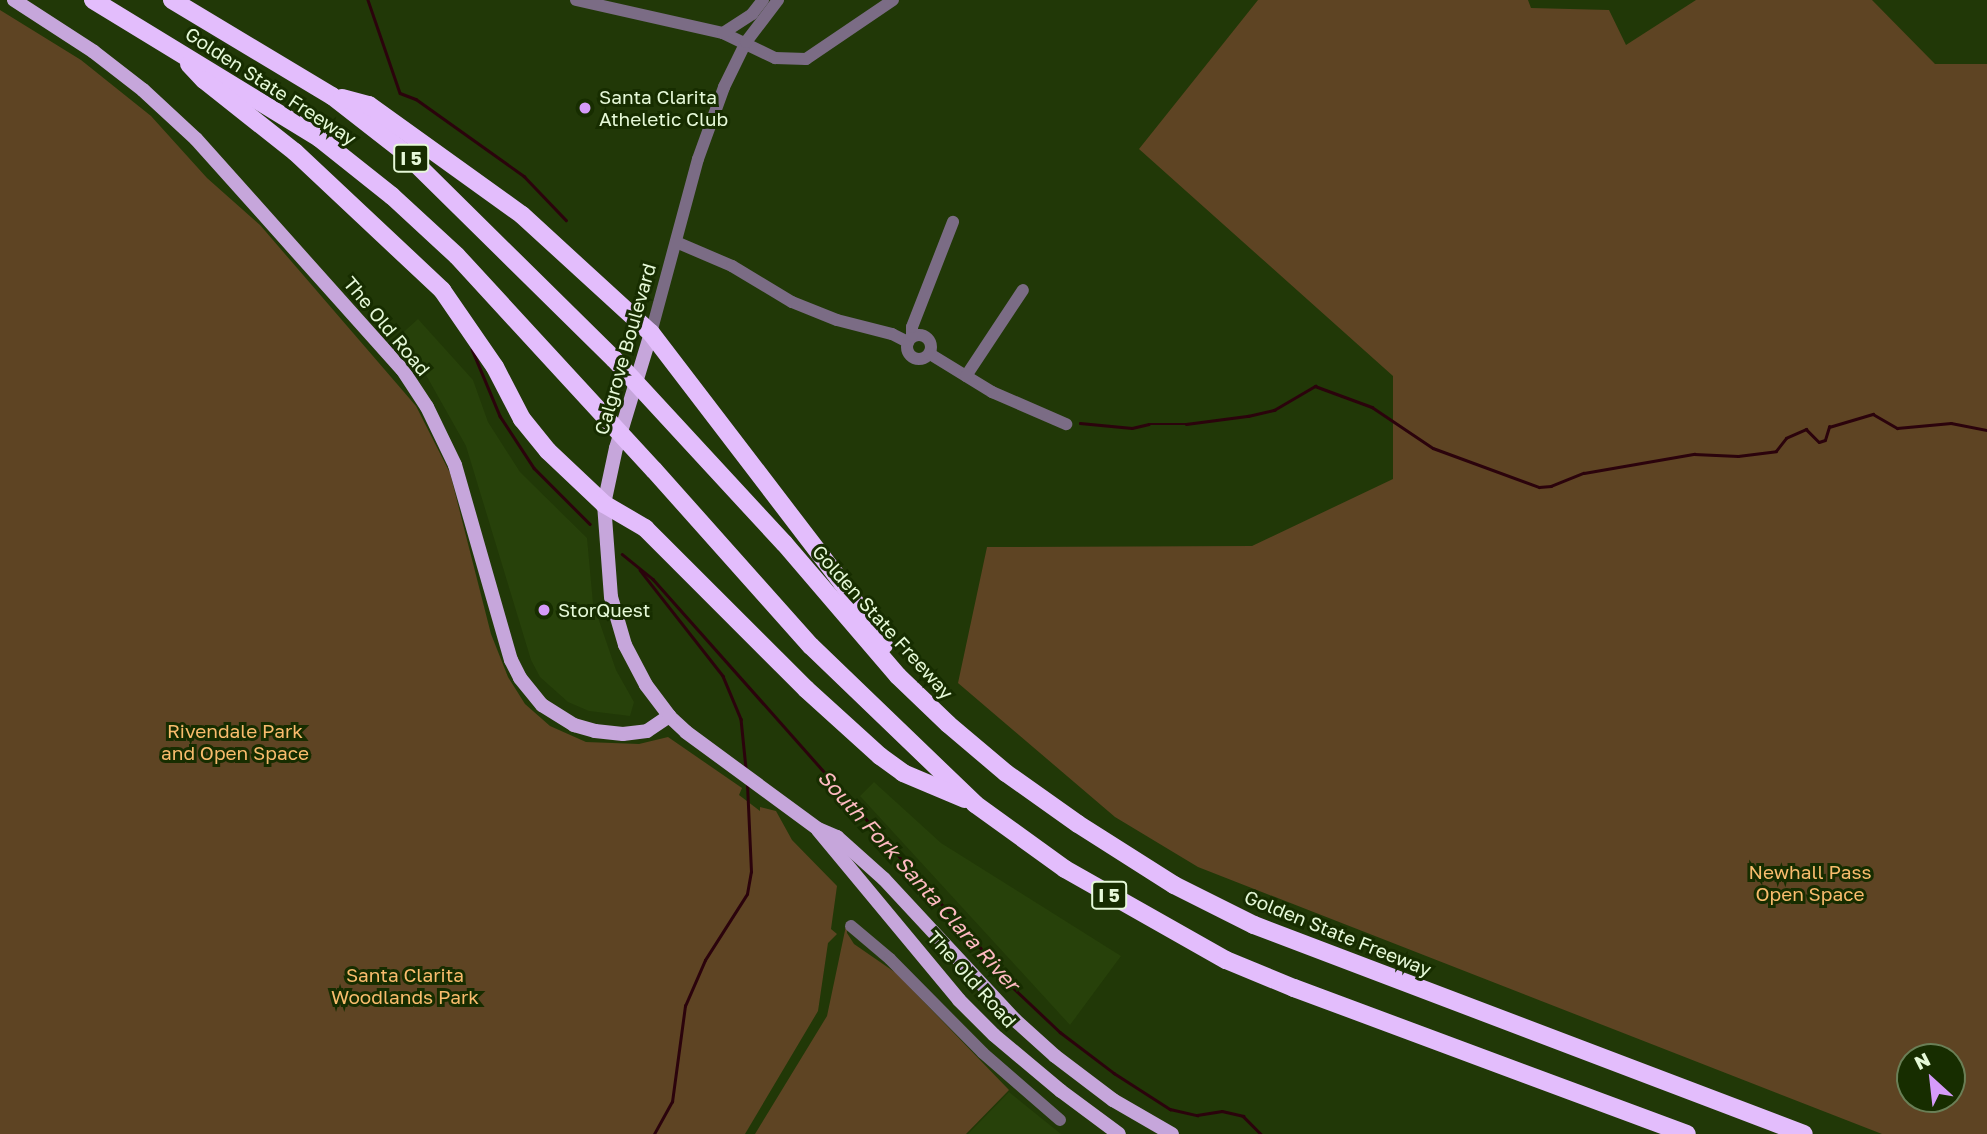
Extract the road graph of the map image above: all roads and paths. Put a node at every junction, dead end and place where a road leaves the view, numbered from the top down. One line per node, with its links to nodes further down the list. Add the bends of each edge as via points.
1 (14, 0): 21 (main road, The Old Road, via 93,52 196,139 402,369 427,407 455,465 511,660 542,705 574,725 623,734 647,731)
2 (93, 0): 10 (highway, Golden State Freeway / I 5)
3 (172, 0): 11 (highway, Golden State Freeway / I 5)
4 (576, 0): 8 (street)
5 (763, 0): 8 (street, via 752,14)
6 (778, 0): 9 (street, Calgrove Boulevard)
7 (893, 0): 9 (street, via 806,59 775,58)
8 (723, 33): 9 (street)
9 (746, 42): 13 (street, Calgrove Boulevard, via 707,133)
10 (182, 52): 19 (highway, via 198,75 295,152 442,290 495,367 534,436); 22 (highway, Golden State Freeway / I 5, via 319,138 457,256 811,646)
11 (332, 96): 15 (highway, via 369,106 522,215); 20 (highway, Golden State Freeway / I 5, via 404,152 614,359)
12 (953, 222): 16 (street)
13 (676, 242): 15 (street, Calgrove Boulevard); 16 (street, via 732,266 792,302 837,320)
14 (1023, 290): 17 (street)
15 (651, 334): 19 (main road, Calgrove Boulevard); 20 (highway, via 842,583)
16 (910, 339): 17 (street, via 907,349 912,357 922,359 930,354)
17 (966, 376): 18 (street)
18 (1066, 424)
19 (604, 504): 21 (main road, Calgrove Boulevard, via 607,570 617,620 635,666); 22 (highway, via 645,528 880,756 903,773)
20 (919, 697): 29 (highway, Golden State Freeway / I 5, via 1006,773 1078,824 1174,885 1254,925)
21 (669, 716): 23 (main road)
22 (975, 804): 28 (highway, Golden State Freeway / I 5, via 1065,869 1226,960)
23 (818, 828): 26 (main road, The Old Road, via 994,1035); 27 (main road, The Old Road, via 836,837 884,879 1015,1020 1055,1056 1113,1100)
24 (850, 926): 25 (street)
25 (1060, 1120)
26 (1119, 1134)
27 (1172, 1134)
28 (1687, 1134)
29 (1804, 1134)

